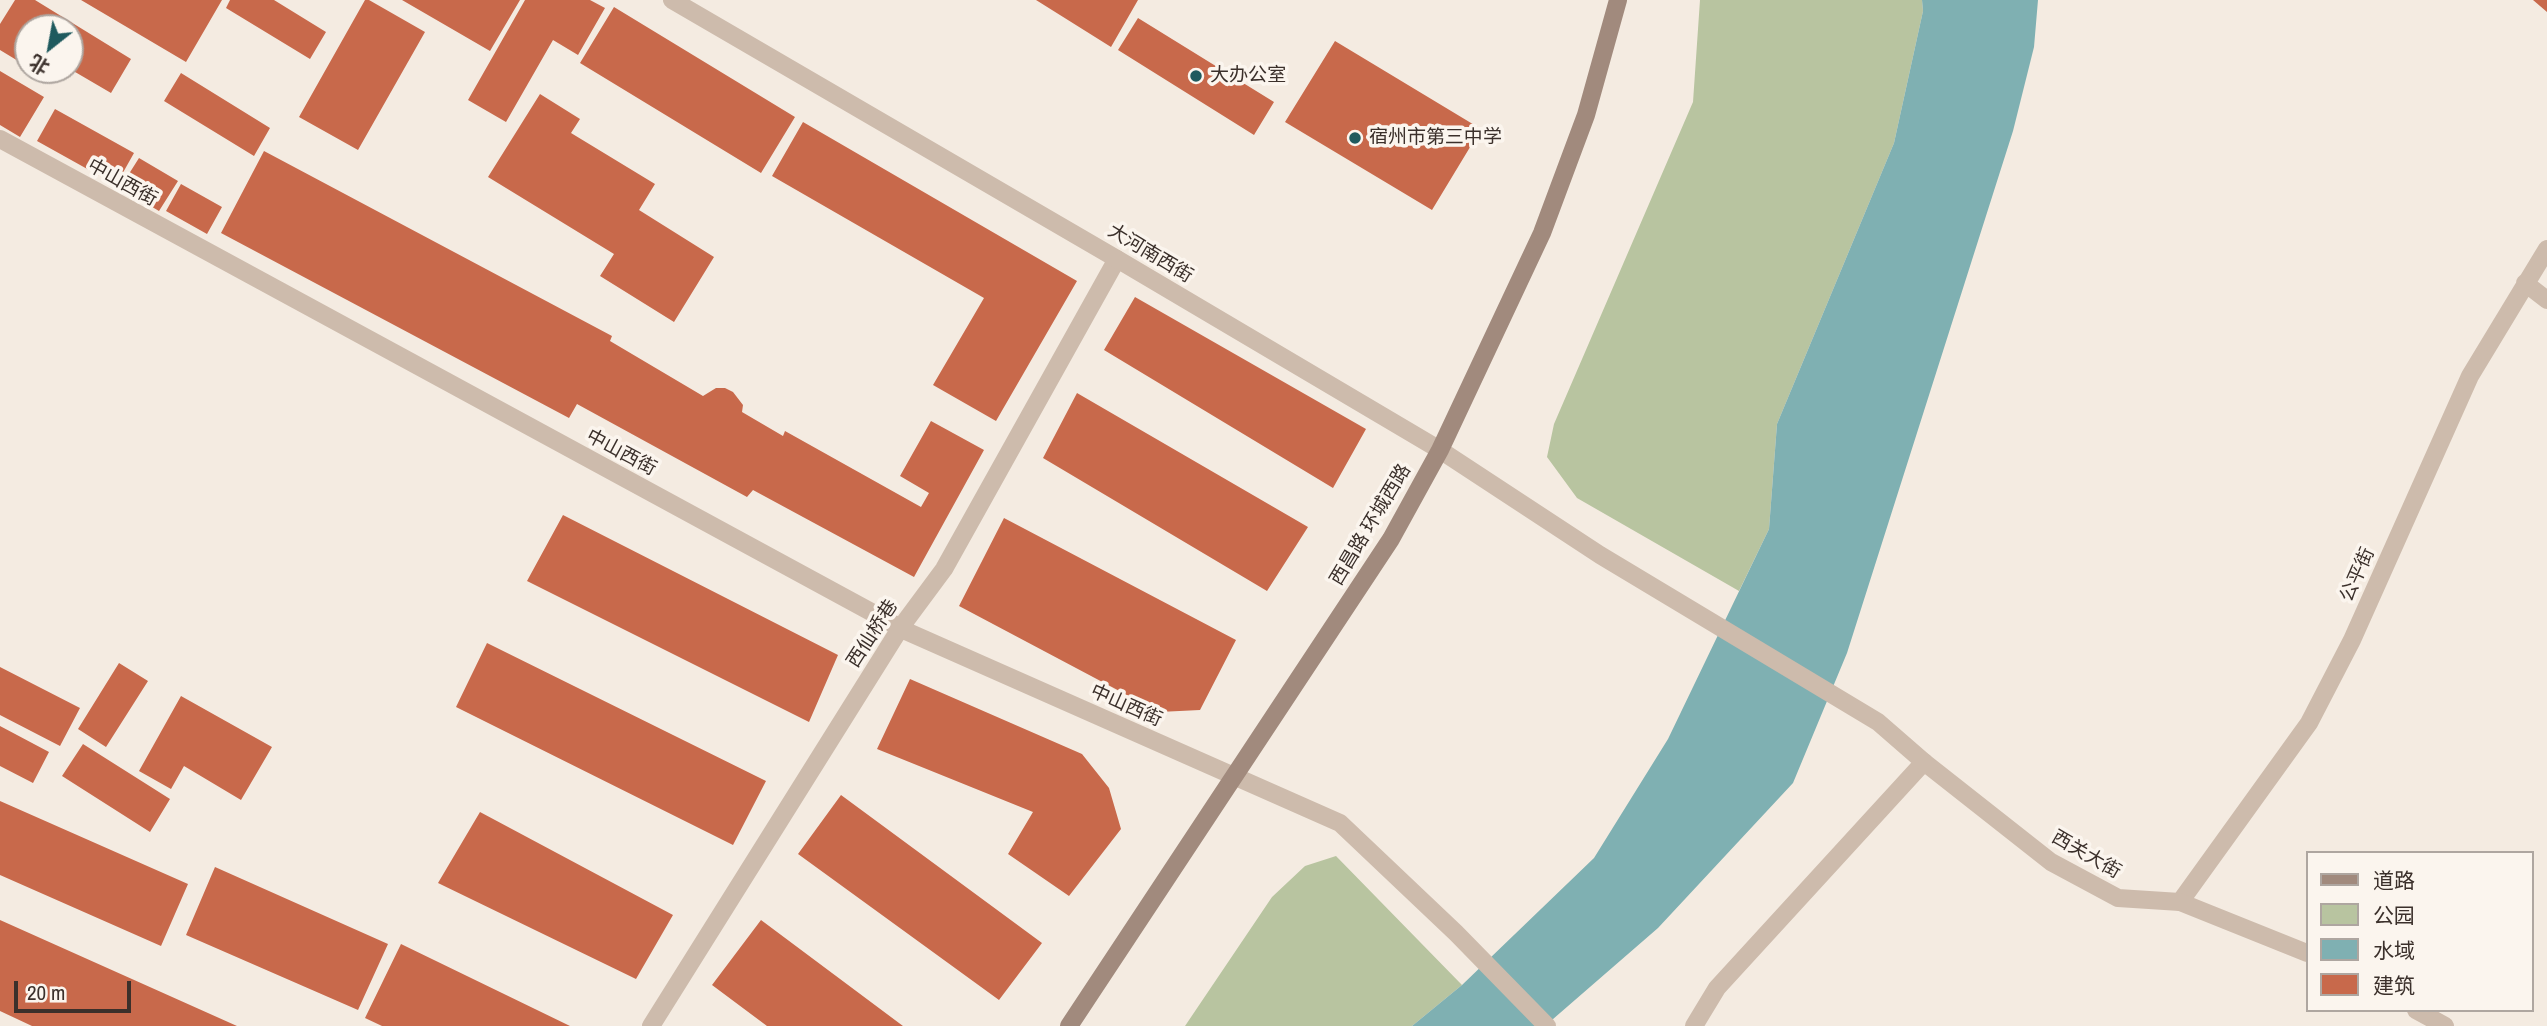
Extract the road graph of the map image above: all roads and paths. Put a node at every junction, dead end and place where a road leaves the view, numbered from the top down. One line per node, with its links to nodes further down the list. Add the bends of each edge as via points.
1 (672, 0): 5 (street, 大河南西街)
2 (1618, 0): 8 (main road, 西昌路 环城西路, via 1586,115 1542,233)
3 (0, 139): 9 (street, 中山西街)
4 (2547, 248): 6 (street, 公平街)
5 (1117, 259): 8 (street, 大河南西街); 9 (street, 西仙桥巷, via 944,569)
6 (2525, 284): 7 (street); 13 (street, 公平街, via 2470,376 2352,640 2309,723)
7 (2547, 300)
8 (1440, 450): 10 (street, 大河南西街, via 1600,555); 12 (main road, 西昌路 环城西路, via 1391,539)
9 (901, 628): 12 (street, 中山西街); 16 (street, 西仙桥巷)
10 (1878, 722): 11 (street, 西关大街)
11 (1924, 762): 13 (street, 西关大街, via 2051,862 2118,898); 19 (street, via 1717,988)
12 (1234, 778): 17 (main road, 西昌路 环城西路); 18 (street, 中山西街, via 1340,823)
13 (2180, 902): 14 (street, 西关大街)
14 (2306, 953)
15 (2420, 1012): 20 (street)
16 (651, 1026)
17 (1069, 1026)
18 (1547, 1026)
19 (1694, 1026)
20 (2445, 1026)

